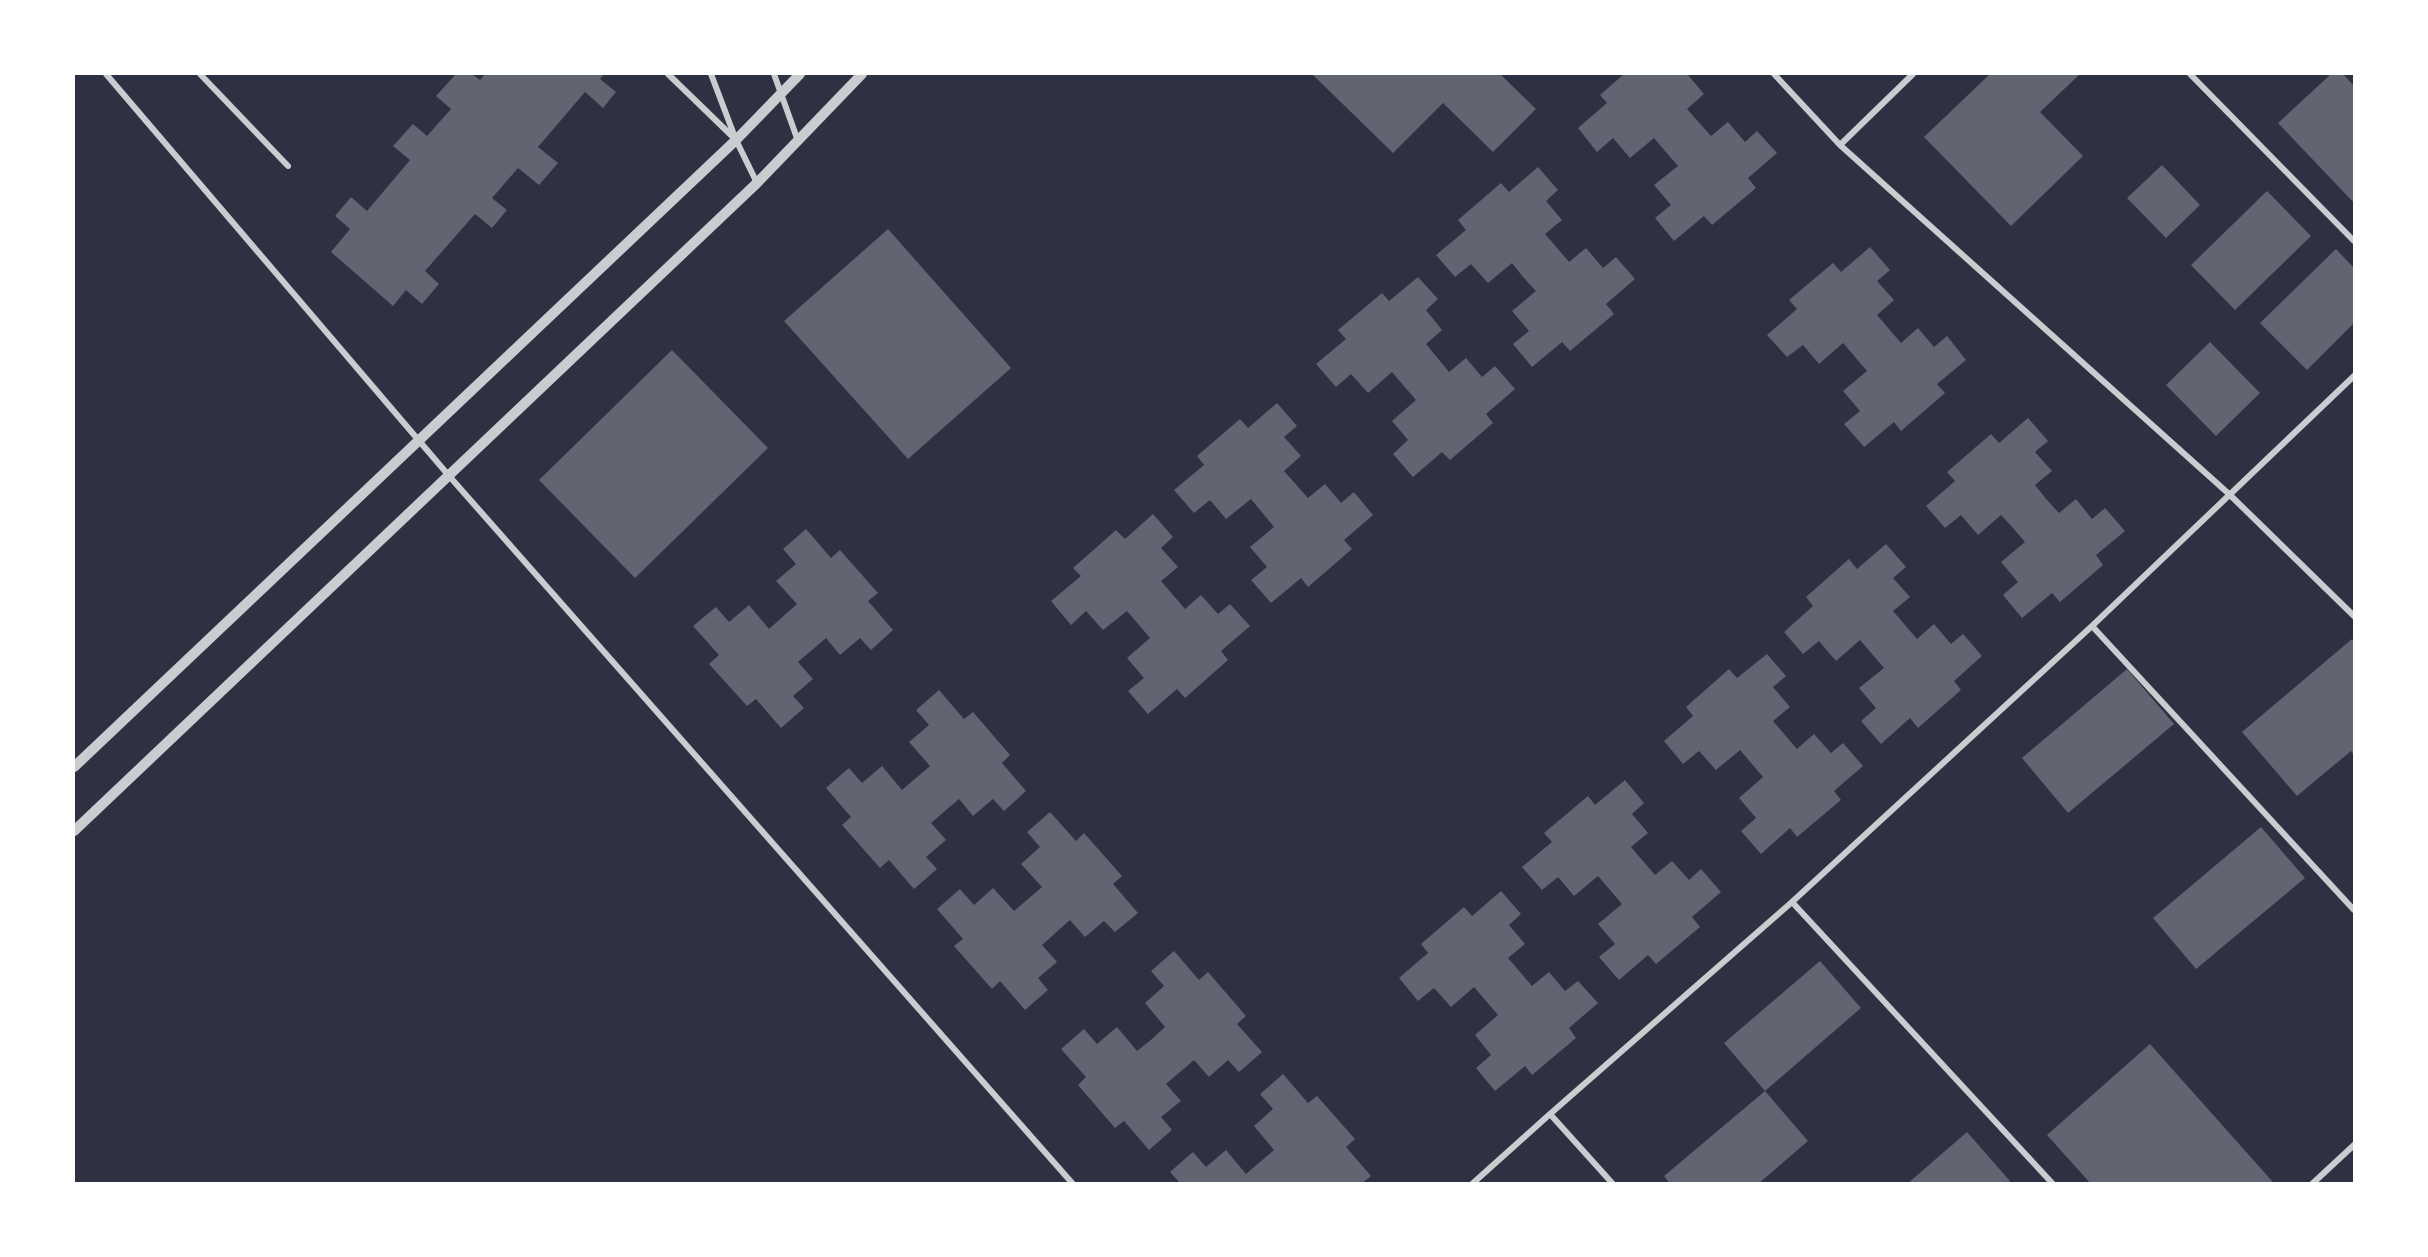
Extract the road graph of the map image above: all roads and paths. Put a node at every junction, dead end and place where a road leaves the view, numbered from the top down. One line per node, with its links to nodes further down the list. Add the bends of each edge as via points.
1 (106, 74): 19 (street)
2 (200, 74): 15 (street)
3 (669, 74): 12 (street)
4 (711, 74): 12 (street)
5 (774, 74): 11 (street)
6 (800, 74): 11 (street)
7 (862, 74): 13 (street)
8 (1774, 74): 14 (street)
9 (1913, 74): 14 (street)
10 (2190, 74): 17 (street)
11 (781, 94): 12 (street); 13 (street)
12 (736, 140): 16 (street); 19 (street)
13 (798, 141): 16 (street)
14 (1840, 145): 21 (street)
15 (288, 166)
16 (758, 183): 20 (street)
17 (2355, 241)
18 (2355, 376): 21 (street)
19 (419, 439): 20 (street); 24 (street)
20 (450, 477): 25 (street); 30 (street)
21 (2229, 494): 22 (street); 23 (street)
22 (2355, 616)
23 (2092, 626): 26 (street); 27 (street)
24 (74, 767)
25 (74, 831)
26 (1792, 902): 28 (street); 33 (street)
27 (2355, 910)
28 (1550, 1114): 31 (street); 32 (street)
29 (2355, 1145): 34 (street)
30 (1073, 1184)
31 (1472, 1184)
32 (1613, 1184)
33 (2053, 1184)
34 (2312, 1184)

